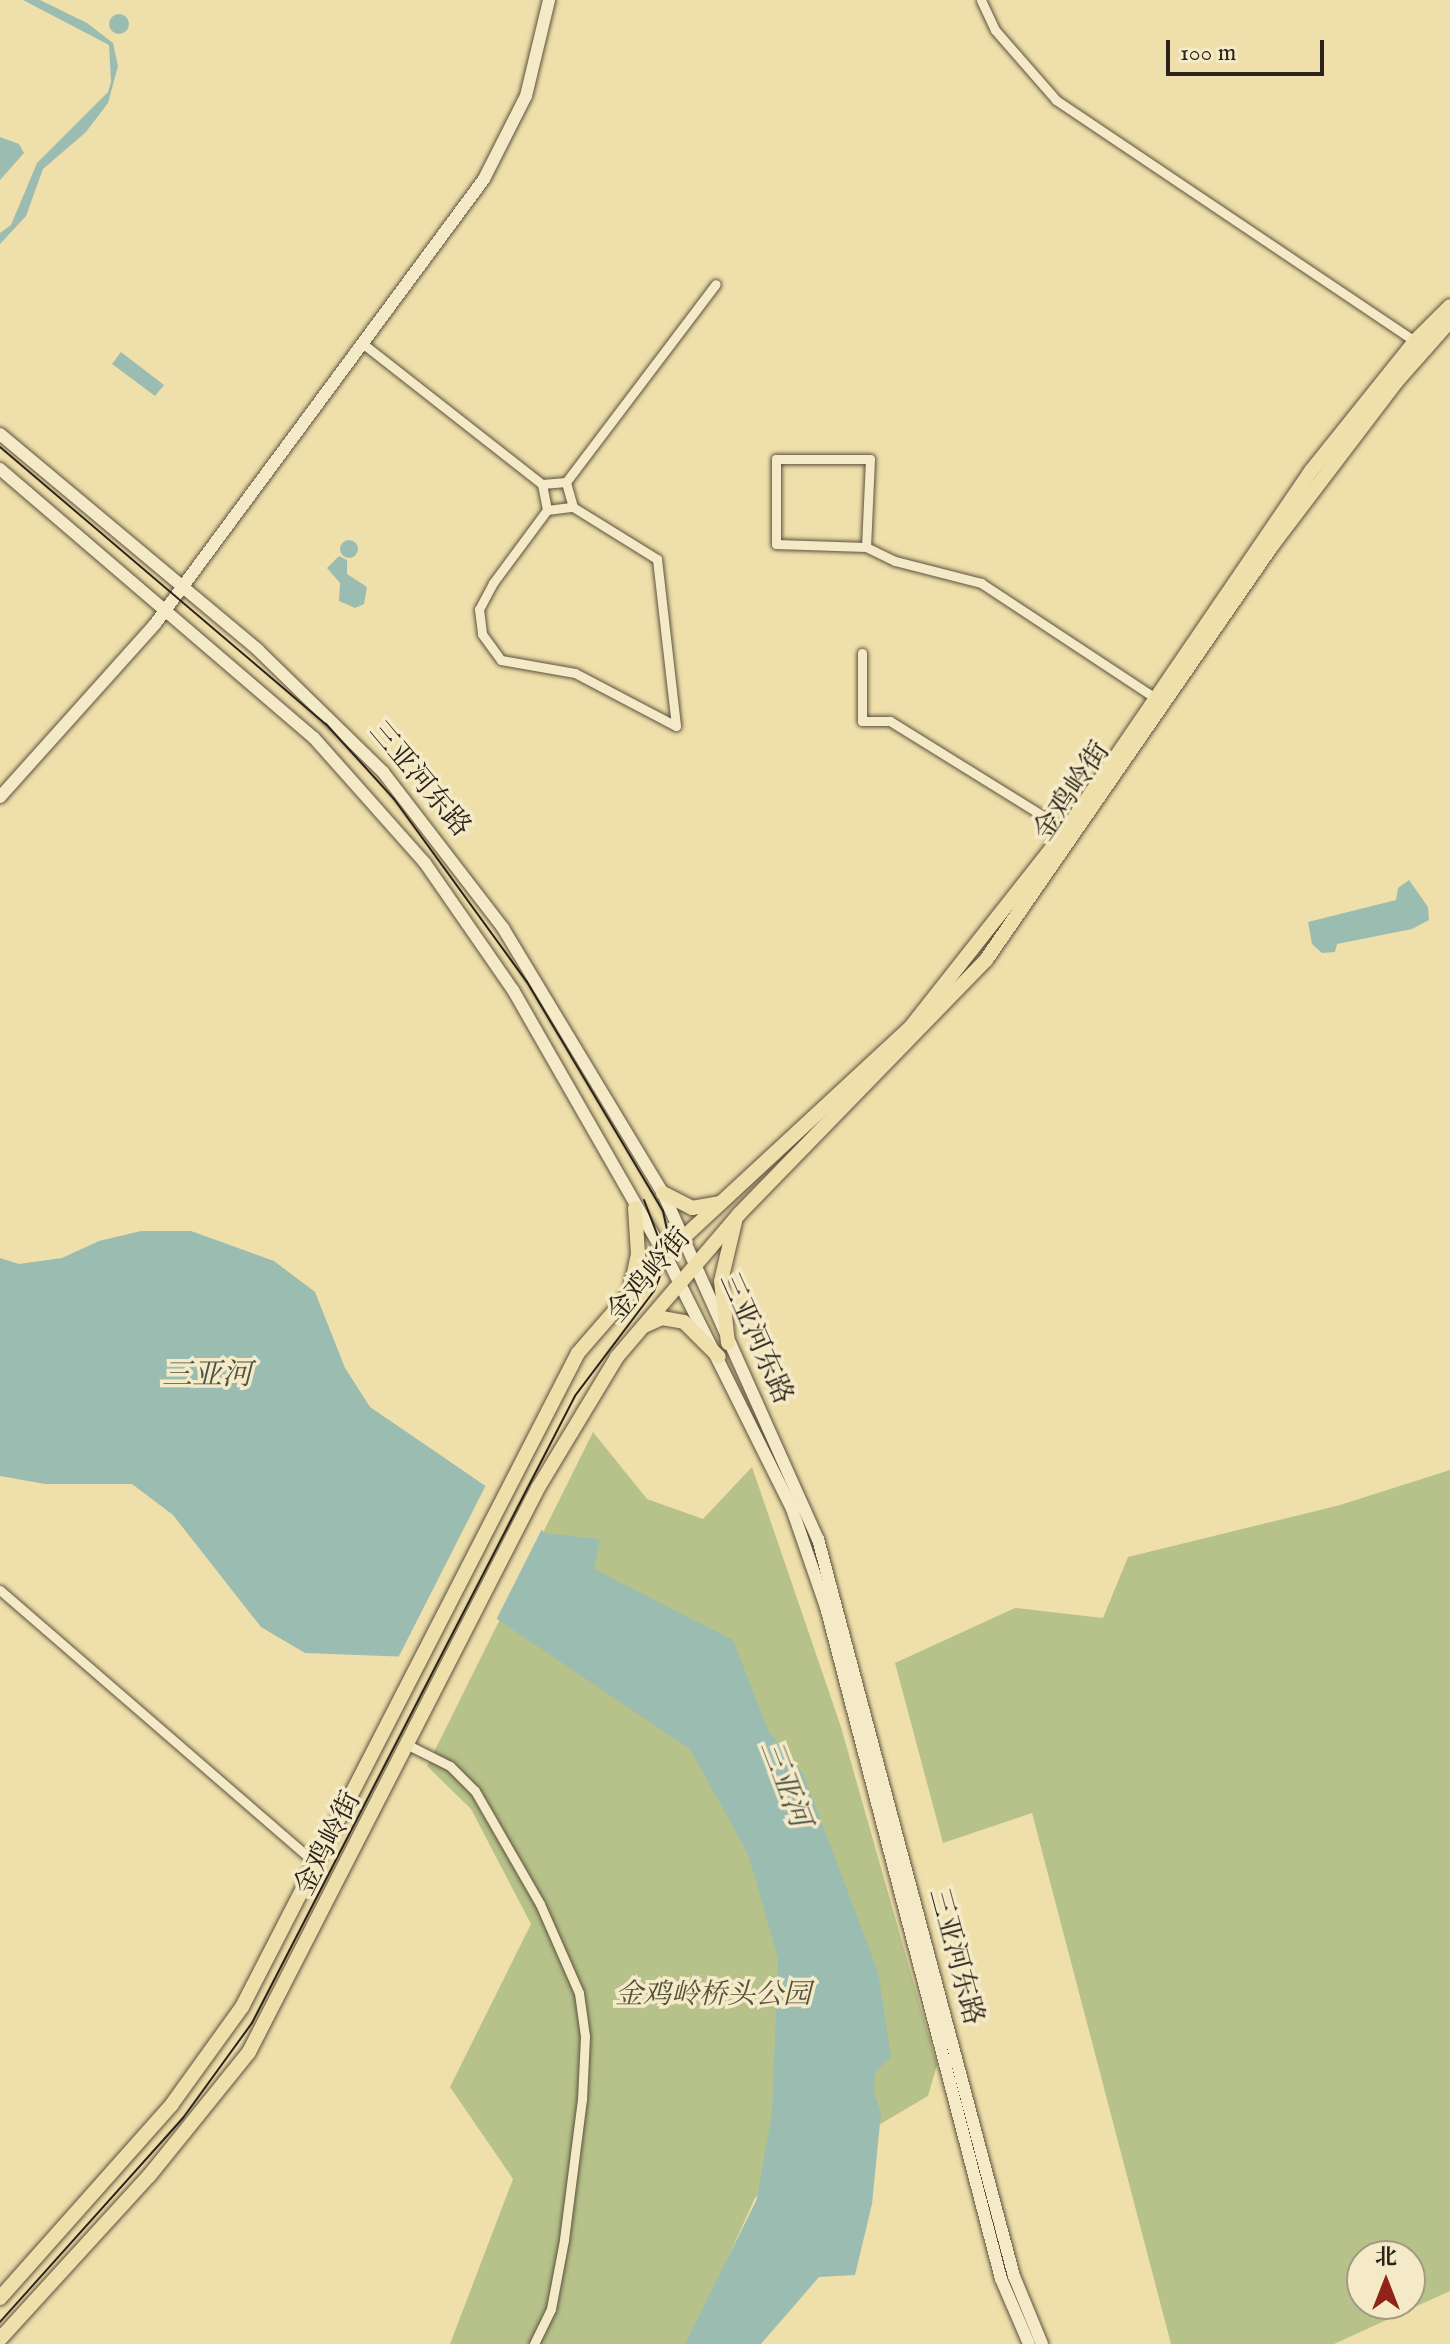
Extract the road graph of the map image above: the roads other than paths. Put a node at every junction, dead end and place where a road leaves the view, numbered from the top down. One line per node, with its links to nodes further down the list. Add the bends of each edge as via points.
1 (549, 0): 7 (main road, via 526,96 507,140 442,239)
2 (981, 0): 6 (street, via 995,30 1056,100)
3 (716, 284): 10 (street)
4 (1450, 306): 6 (main road, 金鸡岭街)
5 (1450, 321): 24 (main road, 金鸡岭街, via 1397,381 1271,547 986,960)
6 (1415, 341): 18 (main road, 金鸡岭街, via 1311,471)
7 (362, 343): 11 (street); 15 (main road)
8 (0, 434): 15 (main road, 三亚河东路)
9 (0, 469): 16 (main road, 三亚河东路)
10 (566, 482): 11 (street); 12 (street)
11 (542, 484): 13 (street)
12 (573, 507): 13 (street); 13 (street, via 657,559 676,726 575,673 501,660 482,634 479,609)
13 (547, 510)
14 (866, 547): 14 (street, via 776,544 776,459 870,459); 18 (street, via 895,561 981,583)
15 (183, 586): 16 (main road); 21 (main road, 三亚河东路, via 346,731 457,863 534,975)
16 (165, 610): 19 (main road); 23 (main road, 三亚河东路, via 330,753 425,863 513,990)
17 (862, 653): 20 (street, via 862,721 890,721)
18 (1154, 697): 20 (main road, 金鸡岭街)
19 (0, 797)
20 (1066, 830): 22 (main road, 金鸡岭街, via 909,1029)
21 (663, 1193): 22 (main road, via 692,1208); 25 (main road, 三亚河东路)
22 (729, 1200): 25 (main road, 金鸡岭街)
23 (635, 1208): 26 (main road, 三亚河东路); 29 (main road, via 638,1254)
24 (739, 1214): 27 (main road, 金鸡岭街); 31 (main road, via 722,1266)
25 (684, 1238): 26 (main road, 金鸡岭街); 27 (main road, 三亚河东路)
26 (664, 1255): 28 (main road, 三亚河东路); 29 (main road, 金鸡岭街)
27 (695, 1261): 28 (main road, 金鸡岭街); 31 (main road, 三亚河东路)
28 (678, 1280): 30 (main road, 金鸡岭街); 32 (main road, 三亚河东路)
29 (630, 1289): 35 (main road, 金鸡岭街, via 578,1353)
30 (635, 1334): 32 (main road, via 650,1321 674,1319 697,1329); 34 (main road, 金鸡岭街, via 538,1488)
31 (728, 1343): 40 (main road, 三亚河东路, via 818,1539 1014,2276)
32 (719, 1357): 39 (main road, 三亚河东路, via 792,1509 826,1607 1001,2279)
33 (0, 1590): 35 (street)
34 (408, 1745): 37 (main road, 金鸡岭街, via 249,2052 149,2176); 38 (street, via 450,1766 475,1791 540,1904 579,1993 585,2036 582,2099 564,2240 551,2309)
35 (317, 1865): 36 (main road, 金鸡岭街, via 265,1968 214,2050 126,2159)
36 (0, 2298)
37 (0, 2339)
38 (534, 2344)
39 (1029, 2344)
40 (1042, 2344)

